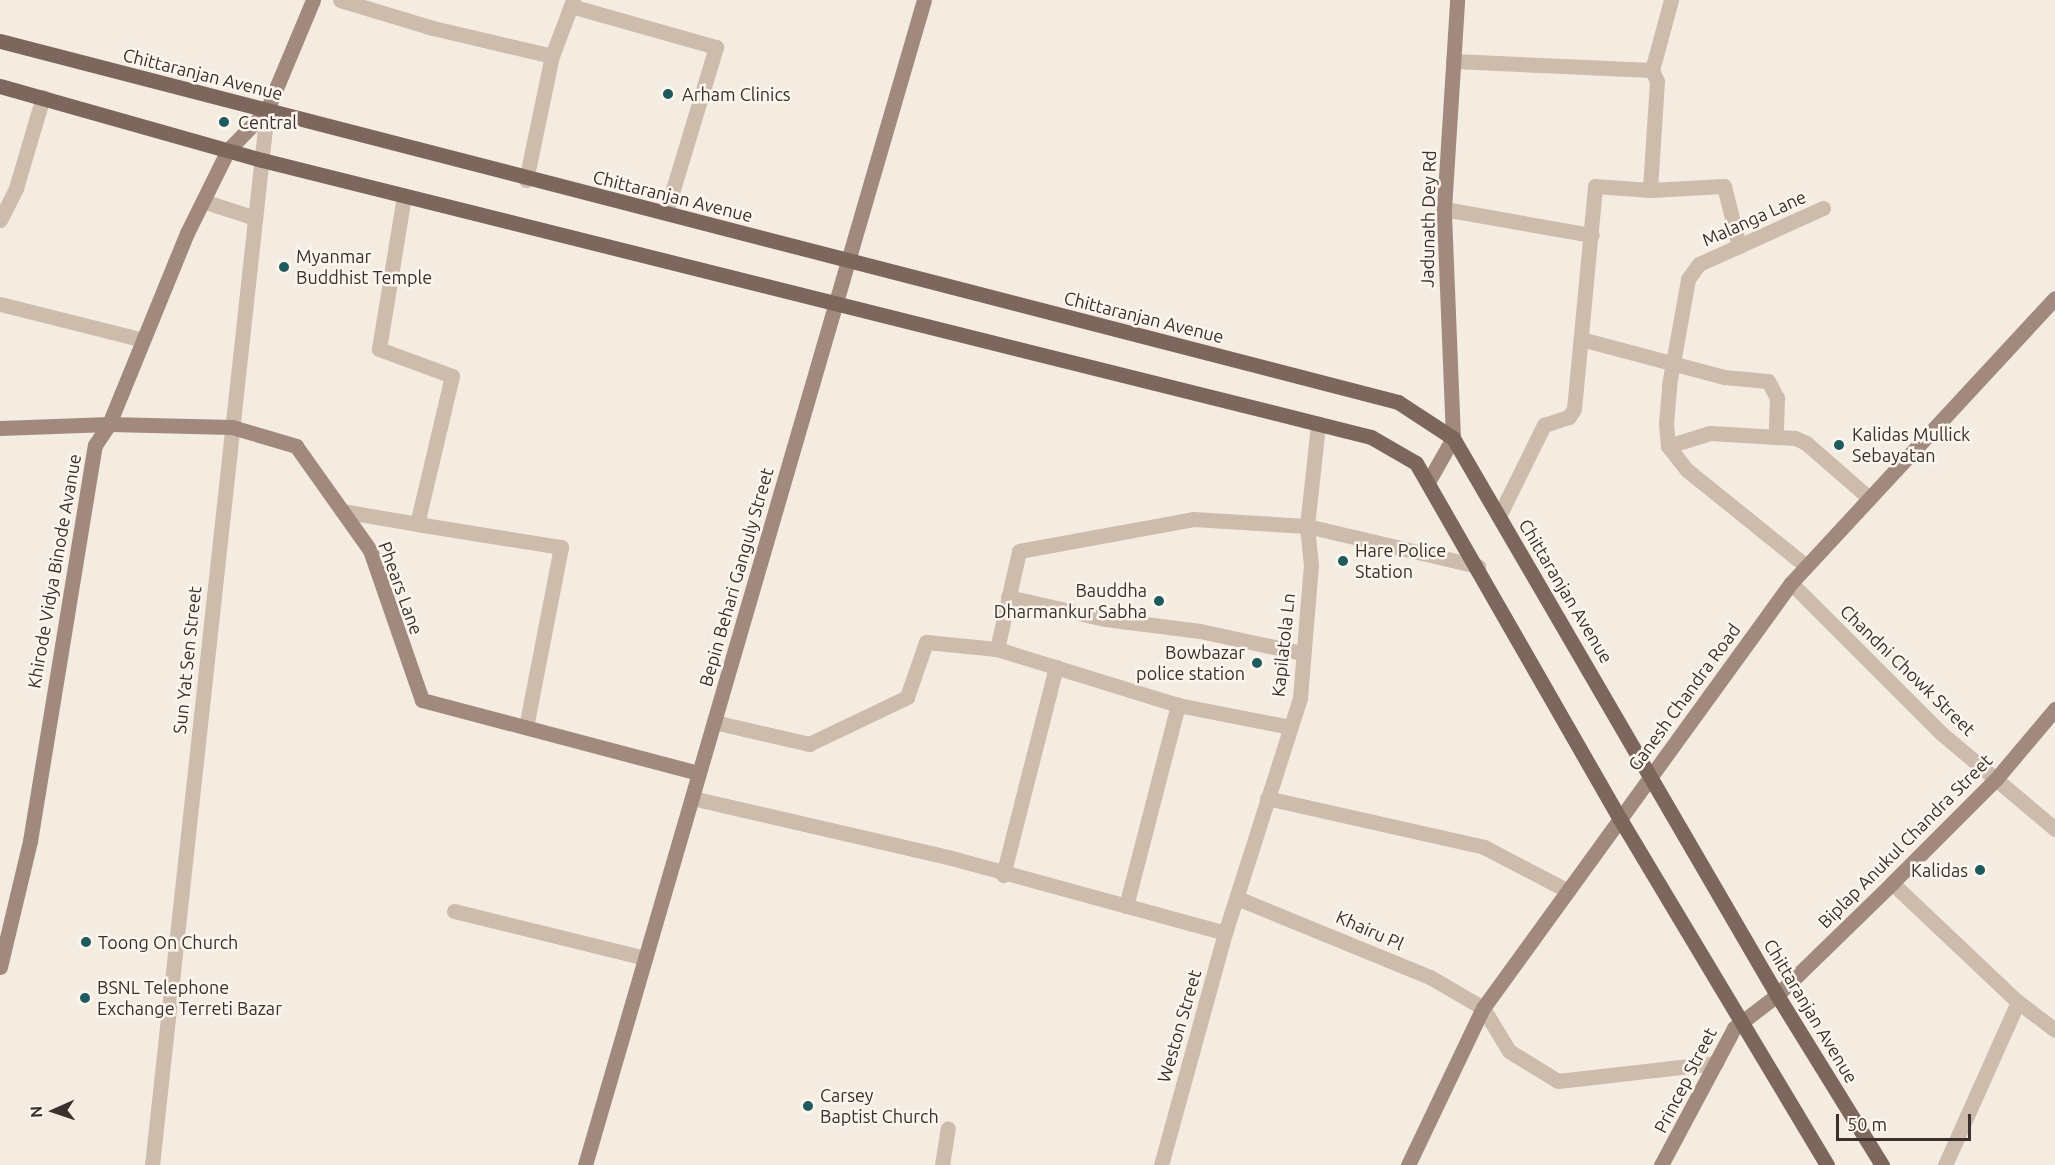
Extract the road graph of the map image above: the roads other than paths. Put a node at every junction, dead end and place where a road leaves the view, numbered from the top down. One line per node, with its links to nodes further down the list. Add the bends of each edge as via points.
1 (313, 0): 13 (street)
2 (340, 0): 8 (street, via 433,28)
3 (924, 0): 27 (street, Bepin Behari Ganguly Street)
4 (1457, 0): 9 (street, Jadunath Dey Rd)
5 (1671, 0): 10 (street)
6 (572, 3): 8 (street); 22 (street, via 716,46)
7 (0, 41): 13 (main road, Chittaranjan Avenue)
8 (552, 56): 16 (street)
9 (1453, 61): 10 (street); 21 (street, Jadunath Dey Rd)
10 (1652, 70): 17 (street, via 1657,81)
11 (0, 86): 12 (main road)
12 (43, 97): 14 (main road); 24 (street, via 16,188)
13 (267, 110): 14 (street, Khirode Vidya Binode Avanue); 15 (street, Sun Yat Sen Street); 16 (main road, Chittaranjan Avenue)
14 (228, 150): 15 (main road); 19 (street, Khirode Vidya Binode Avanue)
15 (262, 160): 18 (main road); 23 (street, Sun Yat Sen Street)
16 (526, 180): 22 (main road, Chittaranjan Avenue)
17 (1650, 190): 25 (street, via 1595,186); 26 (street, via 1724,186)
18 (404, 196): 30 (main road); 45 (street, via 379,349 452,375)
19 (203, 201): 23 (street); 32 (street, Khirode Vidya Binode Avanue)
20 (1823, 208): 26 (street, Malanga Lane)
21 (1444, 209): 25 (street); 39 (street, Jadunath Dey Rd)
22 (666, 213): 27 (main road, Chittaranjan Avenue)
23 (255, 219): 36 (street, Sun Yat Sen Street)
24 (0, 220)
25 (1592, 236): 31 (street)
26 (1739, 246): 33 (street, Malanga Lane, via 1699,264 1688,279)
27 (848, 260): 30 (street, Bepin Behari Ganguly Street); 39 (main road, Chittaranjan Avenue, via 1398,402)
28 (2055, 298): 42 (street, Ganesh Chandra Road)
29 (0, 304): 32 (street)
30 (835, 306): 35 (main road); 56 (street, Bepin Behari Ganguly Street)
31 (1581, 339): 33 (street); 44 (street, via 1574,409 1569,417 1544,424)
32 (143, 340): 34 (street, Khirode Vidya Binode Avanue)
33 (1675, 365): 38 (street, via 1724,377 1768,381 1777,398); 40 (street, Malanga Lane, via 1669,384)
34 (109, 424): 36 (street, Phears Lane); 37 (street, Phears Lane); 74 (street, Khirode Vidya Binode Avanue, via 95,445 21,881)
35 (1318, 424): 41 (main road, via 1371,437 1416,463); 46 (street, Kapilatola Ln)
36 (232, 427): 43 (street, Phears Lane, via 296,446); 82 (street, Sun Yat Sen Street)
37 (0, 428)
38 (1776, 436): 40 (street, via 1710,433); 42 (street, via 1806,443)
39 (1453, 438): 41 (street); 44 (main road, Chittaranjan Avenue)
40 (1668, 446): 48 (street, via 1686,469)
41 (1428, 482): 47 (main road)
42 (1869, 498): 48 (street, Ganesh Chandra Road)
43 (342, 512): 45 (street); 58 (street, Phears Lane, via 370,550 422,700)
44 (1499, 516): 60 (main road, Chittaranjan Avenue)
45 (417, 524): 58 (street, via 561,547)
46 (1307, 526): 47 (street); 50 (street, via 1193,519 1019,551); 52 (street, Kapilatola Ln, via 1311,565)
47 (1478, 566): 64 (main road)
48 (1806, 566): 49 (street, Ganesh Chandra Road)
49 (1791, 583): 60 (street, Ganesh Chandra Road); 61 (street, Chandni Chowk Street, via 1941,733)
50 (1008, 597): 51 (street); 52 (street, via 1105,619 1200,631)
51 (997, 649): 53 (street); 56 (street, via 926,642 907,697 809,744)
52 (1302, 653): 57 (street, Kapilatola Ln, via 1300,698)
53 (1056, 666): 54 (street); 66 (street)
54 (1179, 705): 57 (street); 70 (street)
55 (2055, 709): 61 (street, Biplap Anukul Chandra Street)
56 (714, 722): 59 (street, Bepin Behari Ganguly Street)
57 (1290, 727): 63 (street, Kapilatola Ln)
58 (526, 728): 59 (street, Phears Lane)
59 (699, 773): 62 (street, Bepin Behari Ganguly Street)
60 (1652, 775): 64 (street, Ganesh Chandra Road); 75 (main road, Chittaranjan Avenue)
61 (1996, 779): 65 (street, Chandni Chowk Street); 67 (street, Biplap Anukul Chandra Street)
62 (692, 798): 66 (street, via 948,857); 73 (street, Bepin Behari Ganguly Street)
63 (1267, 798): 68 (street, via 1484,848); 69 (street, Kapilatola Ln)
64 (1620, 819): 68 (street, Ganesh Chandra Road); 78 (main road)
65 (2055, 829)
66 (1003, 875): 70 (street, via 1069,888)
67 (1892, 883): 75 (street, Biplap Anukul Chandra Street); 76 (street)
68 (1568, 891): 77 (street, Ganesh Chandra Road)
69 (1237, 898): 72 (street, Weston Street); 77 (street, Khairu Pl, via 1430,977)
70 (1126, 906): 72 (street)
71 (454, 911): 73 (street)
72 (1225, 933): 85 (street, Weston Street)
73 (645, 958): 83 (street, Bepin Behari Ganguly Street)
74 (0, 967)
75 (1777, 995): 78 (street, Princep Street); 89 (main road, Chittaranjan Avenue)
76 (2018, 1002): 79 (street); 90 (street)
77 (1483, 1008): 80 (street, via 1509,1051 1558,1082); 86 (street, Ganesh Chandra Road)
78 (1740, 1023): 80 (street, Princep Street); 88 (main road)
79 (2055, 1030)
80 (1716, 1063): 87 (street, Princep Street)
81 (948, 1128): 84 (street)
82 (152, 1165)
83 (585, 1165)
84 (942, 1165)
85 (1161, 1165)
86 (1408, 1165)
87 (1661, 1165)
88 (1827, 1165)
89 (1882, 1165)
90 (1945, 1165)

